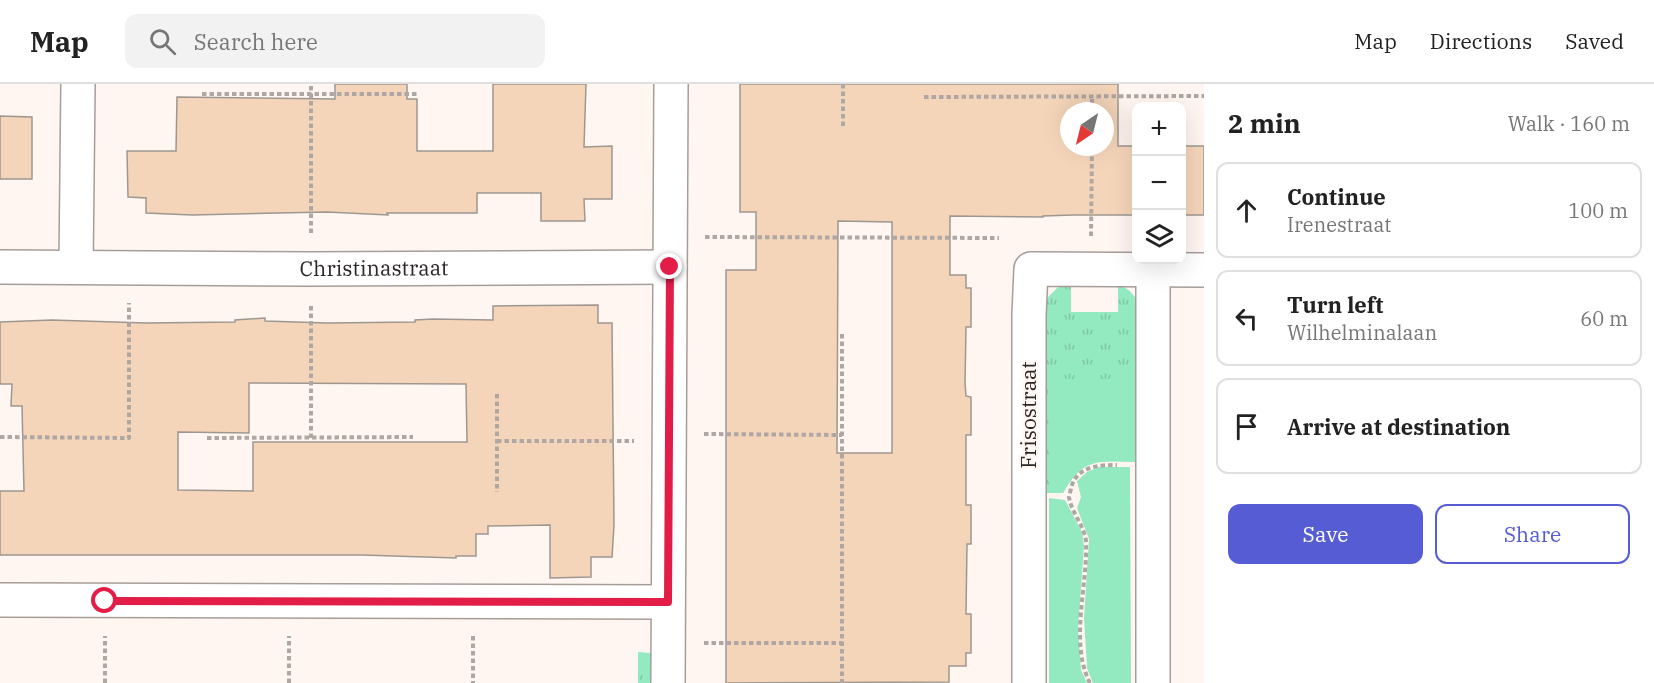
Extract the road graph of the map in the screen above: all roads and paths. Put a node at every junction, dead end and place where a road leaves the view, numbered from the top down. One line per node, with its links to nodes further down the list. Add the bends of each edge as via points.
1 (78, 84): 19 (street)
2 (311, 84): 6 (path)
3 (671, 84): 20 (street)
4 (843, 84): 12 (path)
5 (202, 94): 6 (path)
6 (311, 94): 7 (path); 14 (path)
7 (418, 94)
8 (1092, 96): 9 (path); 10 (path); 11 (path)
9 (1204, 96)
10 (924, 97)
11 (1092, 102)
12 (843, 128)
13 (1092, 156): 17 (path)
14 (311, 236)
15 (704, 237): 16 (path)
16 (999, 238)
17 (1091, 239)
18 (0, 267): 19 (street, Christinastraat)
19 (76, 267): 20 (street, Christinastraat)
20 (670, 267): 38 (street)
21 (1153, 270): 22 (street, Frisostraat); 35 (street); 49 (street, Frisostraat, via 1031,269)
22 (1204, 270)
23 (129, 299): 29 (path, via 129,438)
24 (311, 299): 32 (path)
25 (842, 334): 28 (path)
26 (496, 394): 33 (path)
27 (704, 434): 28 (path)
28 (842, 435): 40 (path)
29 (0, 437)
30 (413, 437): 32 (path)
31 (207, 438): 32 (path)
32 (311, 438)
33 (497, 441): 34 (path); 36 (path)
34 (635, 441)
35 (1153, 465): 50 (path, via 1100,465 1083,471 1073,482 1069,496 1086,541 1081,631 1083,664); 51 (street)
36 (497, 492)
37 (0, 600): 38 (street)
38 (668, 602): 47 (street)
39 (704, 643): 40 (path)
40 (842, 643): 48 (path)
41 (105, 648): 44 (path)
42 (289, 648): 45 (path)
43 (473, 648): 46 (path)
44 (105, 683)
45 (289, 683)
46 (473, 683)
47 (668, 683)
48 (842, 683)
49 (1029, 683)
50 (1090, 683)
51 (1153, 683)

